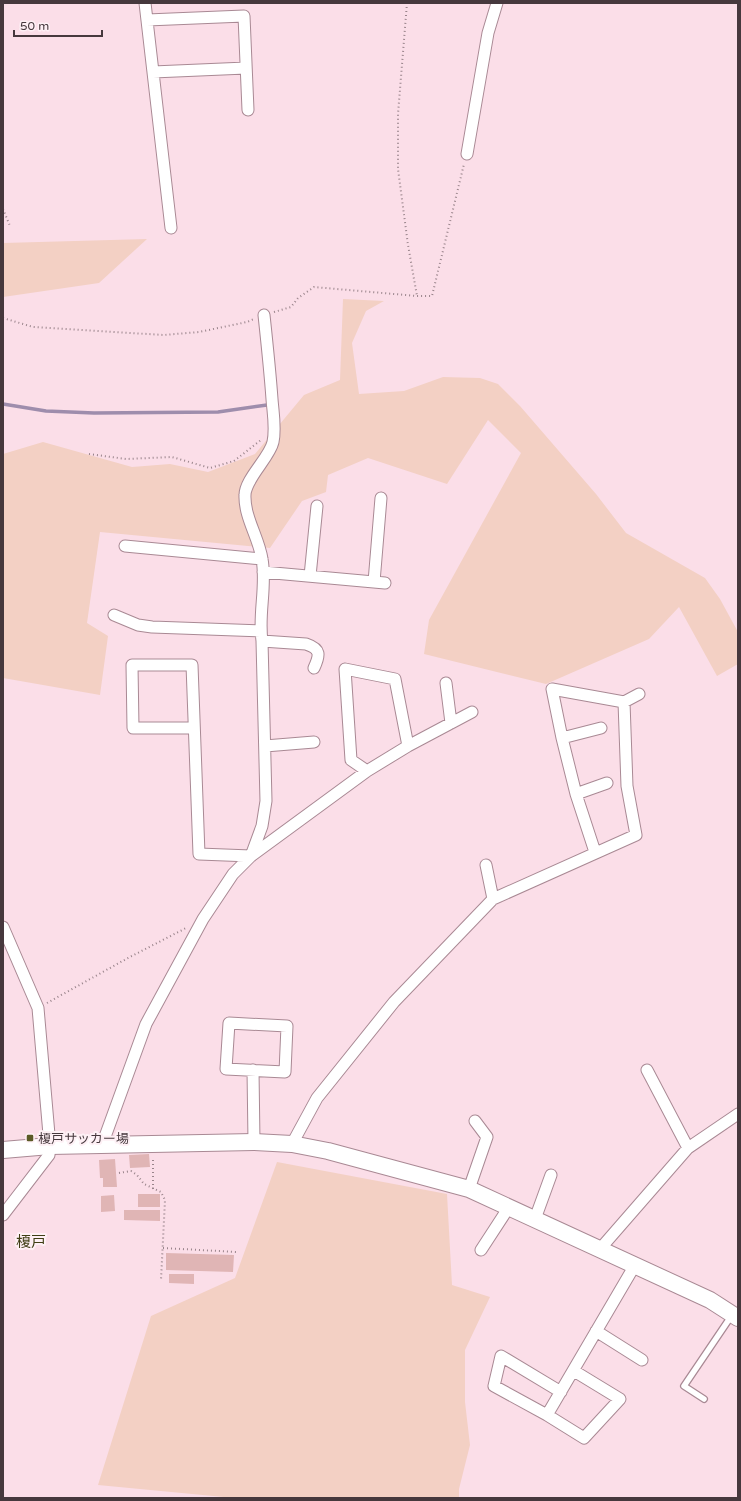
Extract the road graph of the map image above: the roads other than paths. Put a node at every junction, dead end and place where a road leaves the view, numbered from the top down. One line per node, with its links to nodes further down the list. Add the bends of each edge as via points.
1 (145, 3): 3 (street)
2 (497, 3): 7 (street, via 488,33)
3 (147, 20): 4 (street, via 244,16); 5 (street)
4 (246, 68): 5 (street); 6 (street)
5 (153, 72): 8 (street)
6 (248, 110)
7 (467, 154)
8 (171, 228)
9 (264, 315): 13 (street, via 275,429 273,443 245,494 246,508)
10 (381, 498): 15 (street, via 379,582)
11 (317, 506): 15 (street)
12 (125, 546): 13 (street)
13 (262, 559): 14 (street)
14 (263, 572): 15 (street); 17 (street)
15 (310, 576)
16 (114, 615): 17 (street, via 138,625)
17 (261, 636): 18 (street, via 312,646 317,650 319,657); 28 (street)
18 (314, 668)
19 (446, 683): 23 (street)
20 (639, 694): 21 (street)
21 (624, 702): 26 (street, via 552,689); 33 (street, via 627,786 636,835)
22 (472, 712): 23 (street)
23 (451, 723): 29 (street)
24 (194, 728): 24 (street, via 192,665 132,665 133,728); 34 (street, via 199,854)
25 (601, 728): 26 (street)
26 (562, 738): 32 (street)
27 (314, 742): 28 (street)
28 (264, 746): 34 (street, via 266,801 262,826)
29 (408, 746): 30 (street); 30 (street, via 396,679 345,669 351,760)
30 (367, 772): 34 (street)
31 (607, 783): 32 (street)
32 (576, 794): 33 (street)
33 (595, 852): 36 (street)
34 (250, 856): 44 (street, via 232,874 203,919 146,1024)
35 (486, 865): 36 (street)
36 (493, 899): 43 (street, via 394,1002 318,1098)
37 (3, 928): 45 (street, via 38,1008)
38 (253, 1070): 38 (street, via 226,1069 229,1023 287,1026 285,1072); 42 (street)
39 (647, 1070): 46 (street)
40 (738, 1114): 46 (street)
41 (475, 1121): 49 (street, via 487,1137)
42 (254, 1142): 43 (street); 44 (street)
43 (292, 1144): 49 (street, via 328,1151)
44 (102, 1145): 45 (street)
45 (50, 1146): 47 (street); 51 (street, via 49,1155)
46 (688, 1148): 53 (street)
47 (3, 1150)
48 (551, 1175): 52 (street)
49 (469, 1189): 50 (street)
50 (509, 1207): 52 (street); 54 (street)
51 (3, 1215)
52 (535, 1219): 53 (street)
53 (600, 1249): 55 (street)
54 (481, 1250)
55 (635, 1265): 56 (street, via 710,1300); 57 (street)
56 (735, 1316): 61 (lane, via 684,1386)
57 (596, 1331): 58 (street); 59 (street)
58 (642, 1360)
59 (574, 1370): 60 (street); 62 (street, via 620,1399 584,1438)
60 (561, 1392): 62 (street); 62 (street, via 501,1356 494,1386)
61 (704, 1399)
62 (547, 1415)

